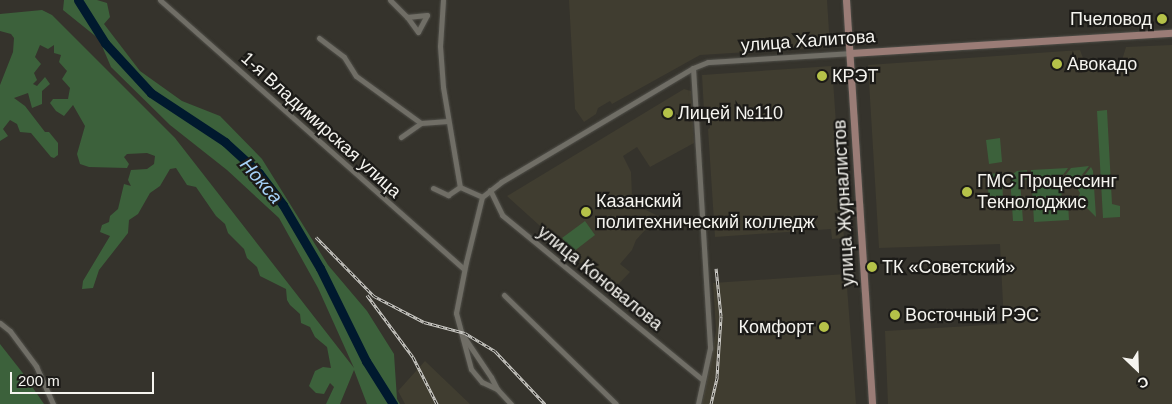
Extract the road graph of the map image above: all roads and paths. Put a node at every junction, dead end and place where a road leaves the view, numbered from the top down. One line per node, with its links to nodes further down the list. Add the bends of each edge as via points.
1 (160, 0): 17 (street, 1-я Владимирская улица)
2 (390, 0): 5 (street)
3 (444, 0): 10 (street, via 440,46)
4 (846, 0): 8 (street, улица Журналистов)
5 (407, 17)
6 (1172, 33): 8 (street, улица Халитова)
7 (318, 38): 11 (street, via 344,57 356,76)
8 (850, 53): 9 (street, улица Халитова, via 708,62); 27 (street, улица Журналистов)
9 (693, 68): 15 (street, улица Халитова); 21 (street, via 710,348)
10 (448, 121): 11 (street); 13 (street)
11 (421, 123): 12 (street)
12 (401, 137)
13 (460, 187): 14 (street, via 448,195); 16 (street)
14 (433, 188)
15 (490, 190): 16 (street, улица Халитова); 21 (street, улица Коновалова, via 502,216)
16 (482, 197): 17 (street)
17 (464, 269): 20 (street, via 456,313)
18 (504, 295): 25 (street)
19 (0, 323): 23 (street, via 10,331 36,366)
20 (461, 334): 22 (street, via 491,376); 22 (street, via 471,369 482,382)
21 (702, 379): 26 (street)
22 (496, 389): 24 (street)
23 (53, 404)
24 (511, 404)
25 (616, 404)
26 (698, 404)
27 (872, 404)

